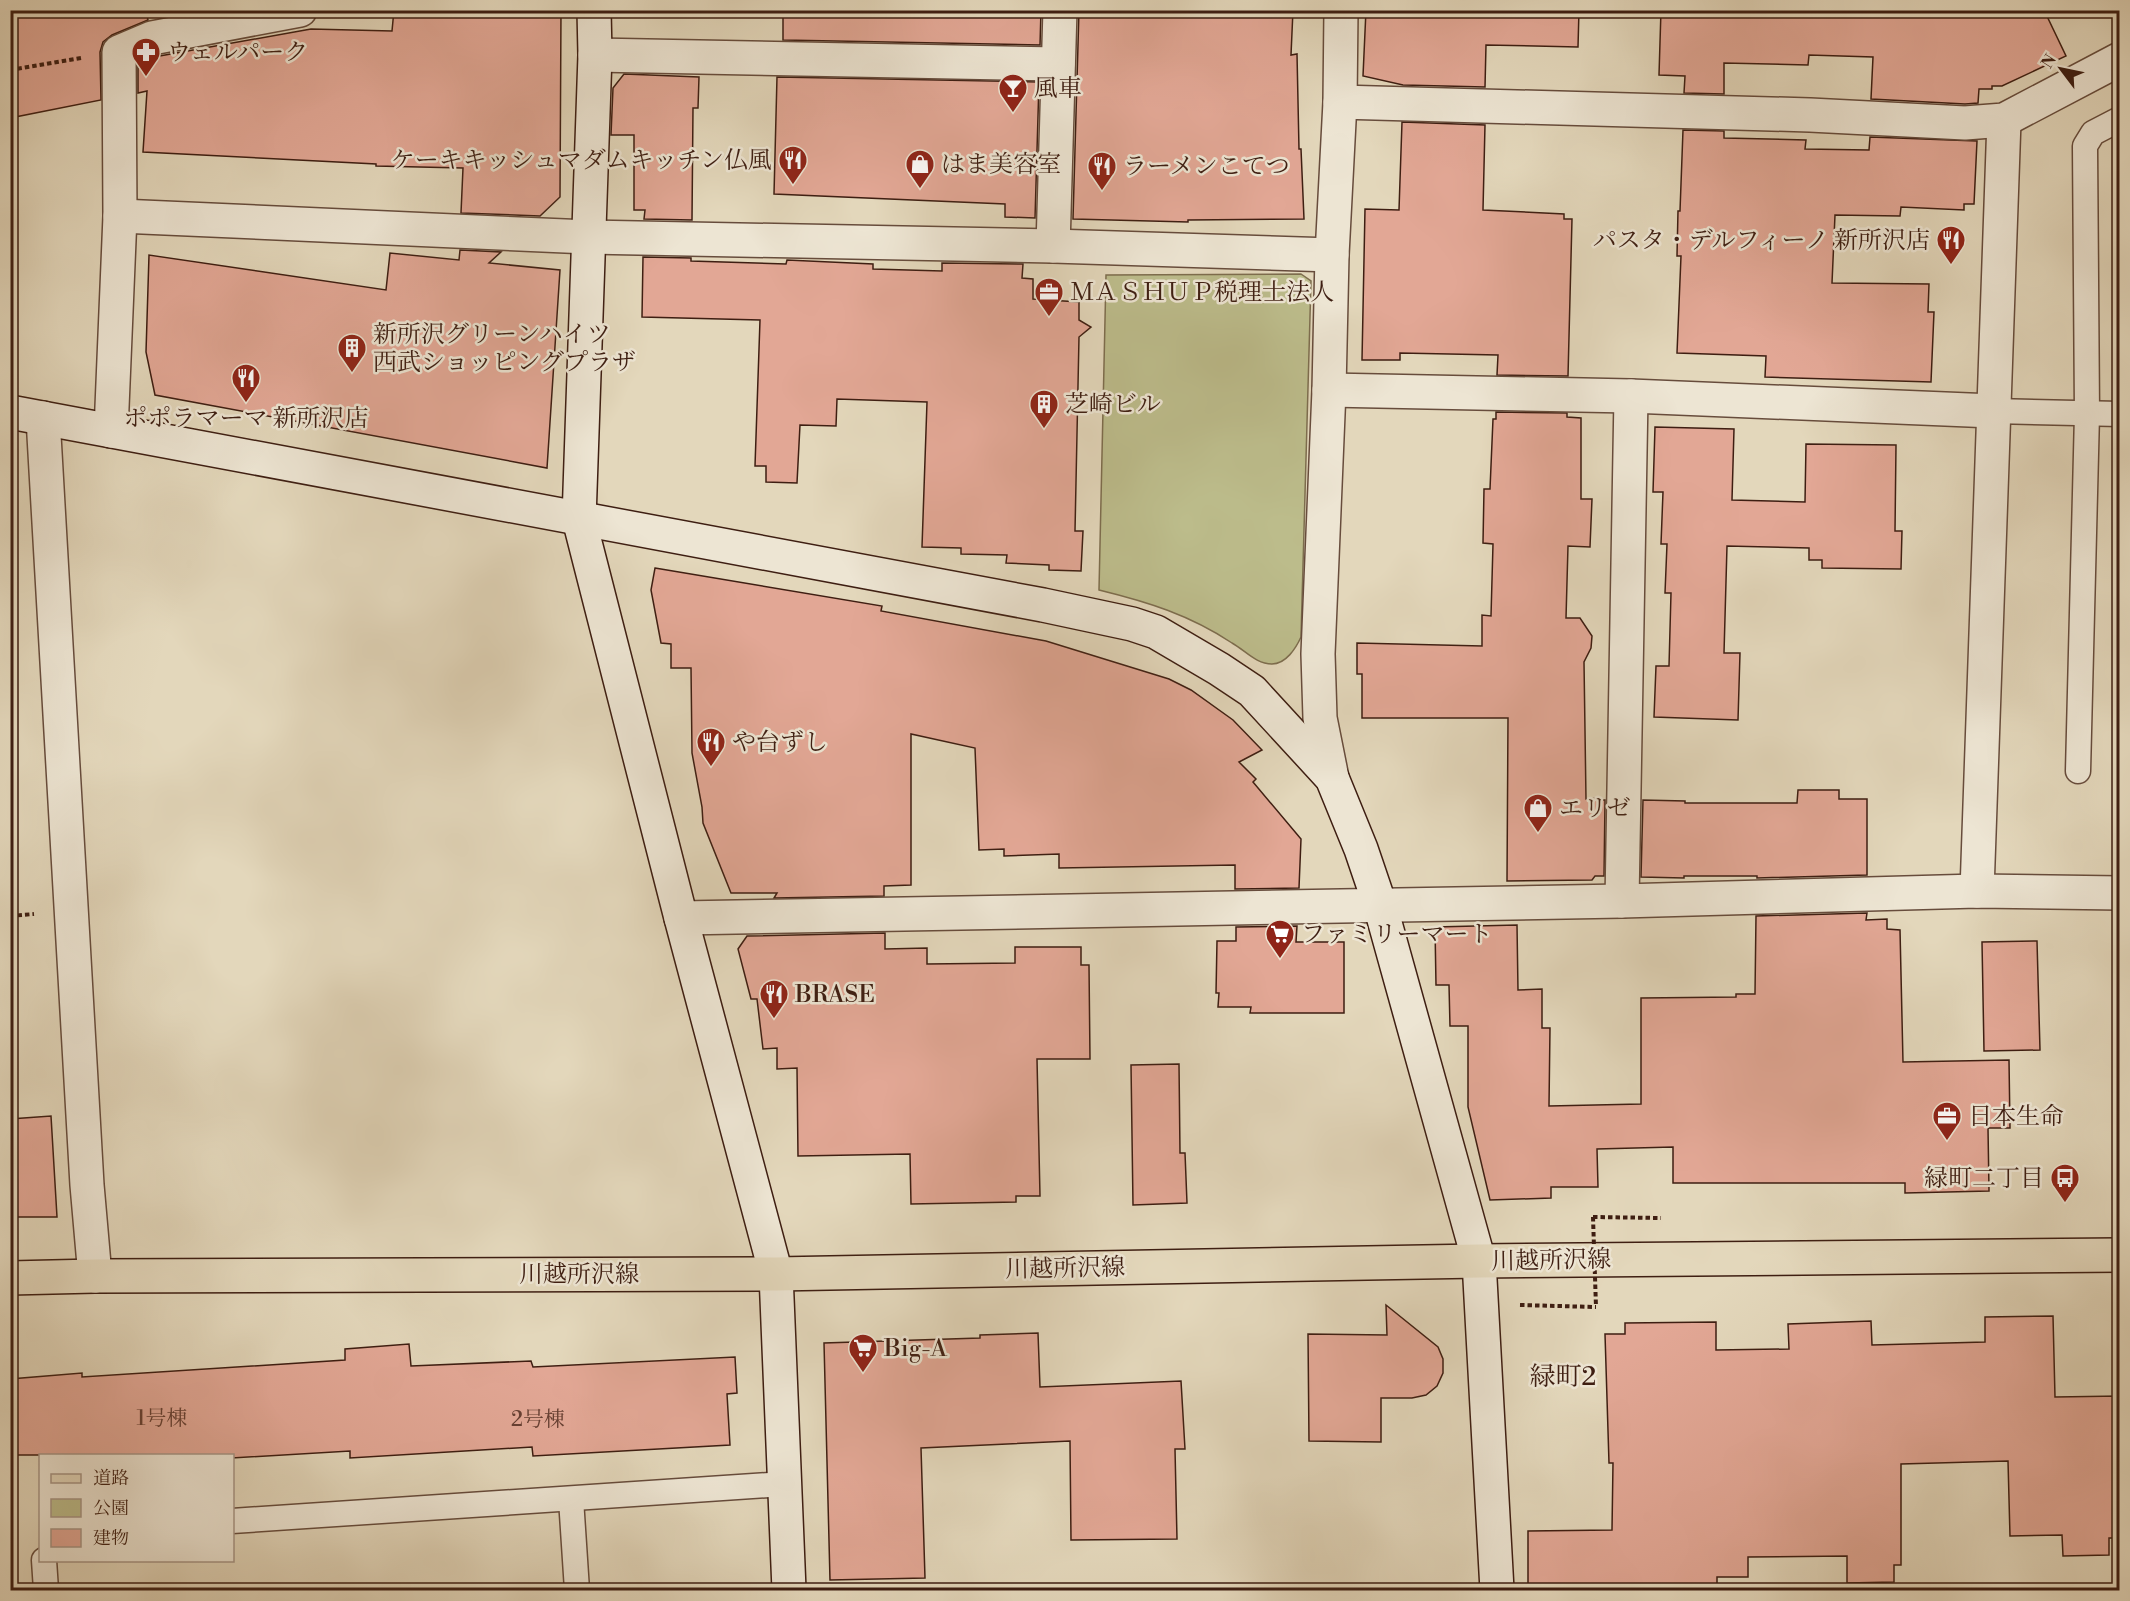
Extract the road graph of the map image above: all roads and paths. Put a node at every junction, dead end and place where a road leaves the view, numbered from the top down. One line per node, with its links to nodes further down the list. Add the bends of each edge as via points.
1 (300, 10): 5 (street, via 152,38)
2 (594, 10): 6 (street)
3 (1060, 10): 8 (street)
4 (1341, 10): 10 (street)
5 (119, 52): 9 (path); 13 (street)
6 (595, 55): 8 (street); 14 (street)
7 (2120, 59): 12 (street)
8 (1058, 64): 15 (street)
9 (10, 70)
10 (1340, 102): 12 (street, via 1965,123); 16 (street)
11 (2120, 119): 21 (lane, via 2093,133 2085,146)
12 (2004, 120): 19 (street)
13 (120, 216): 14 (street); 24 (street)
14 (588, 237): 15 (street); 25 (street)
15 (1053, 246): 16 (street)
16 (1332, 255): 17 (street)
17 (1329, 390): 18 (street); 27 (street, via 1318,654 1320,718)
18 (1631, 396): 19 (street); 30 (street)
19 (1993, 411): 21 (lane); 28 (street)
20 (10, 412): 23 (street)
21 (2087, 414): 22 (lane); 26 (lane)
22 (2120, 414)
23 (43, 418): 24 (street); 37 (street)
24 (111, 431): 25 (street)
25 (579, 519): 27 (street, via 1043,605 1156,632 1252,691); 32 (street)
26 (2078, 771)
27 (1332, 778): 31 (street)
28 (1977, 891): 29 (street); 30 (street)
29 (2120, 893)
30 (1622, 901): 31 (street)
31 (1380, 905): 32 (street); 35 (street)
32 (681, 918): 36 (street)
33 (1666, 1218): 39 (path, bridge, via 1593,1217 1596,1307)
34 (2120, 1255): 35 (main road, 川越所沢線)
35 (1479, 1261): 36 (main road, 川越所沢線); 47 (street)
36 (776, 1274): 37 (main road, 川越所沢線); 40 (street)
37 (95, 1276): 38 (main road, 川越所沢線)
38 (10, 1278)
39 (1519, 1305)
40 (784, 1484): 41 (lane); 46 (street)
41 (571, 1499): 42 (lane); 45 (lane)
42 (234, 1521)
43 (44, 1562): 44 (lane)
44 (46, 1590)
45 (577, 1590)
46 (789, 1590)
47 (1497, 1590)

